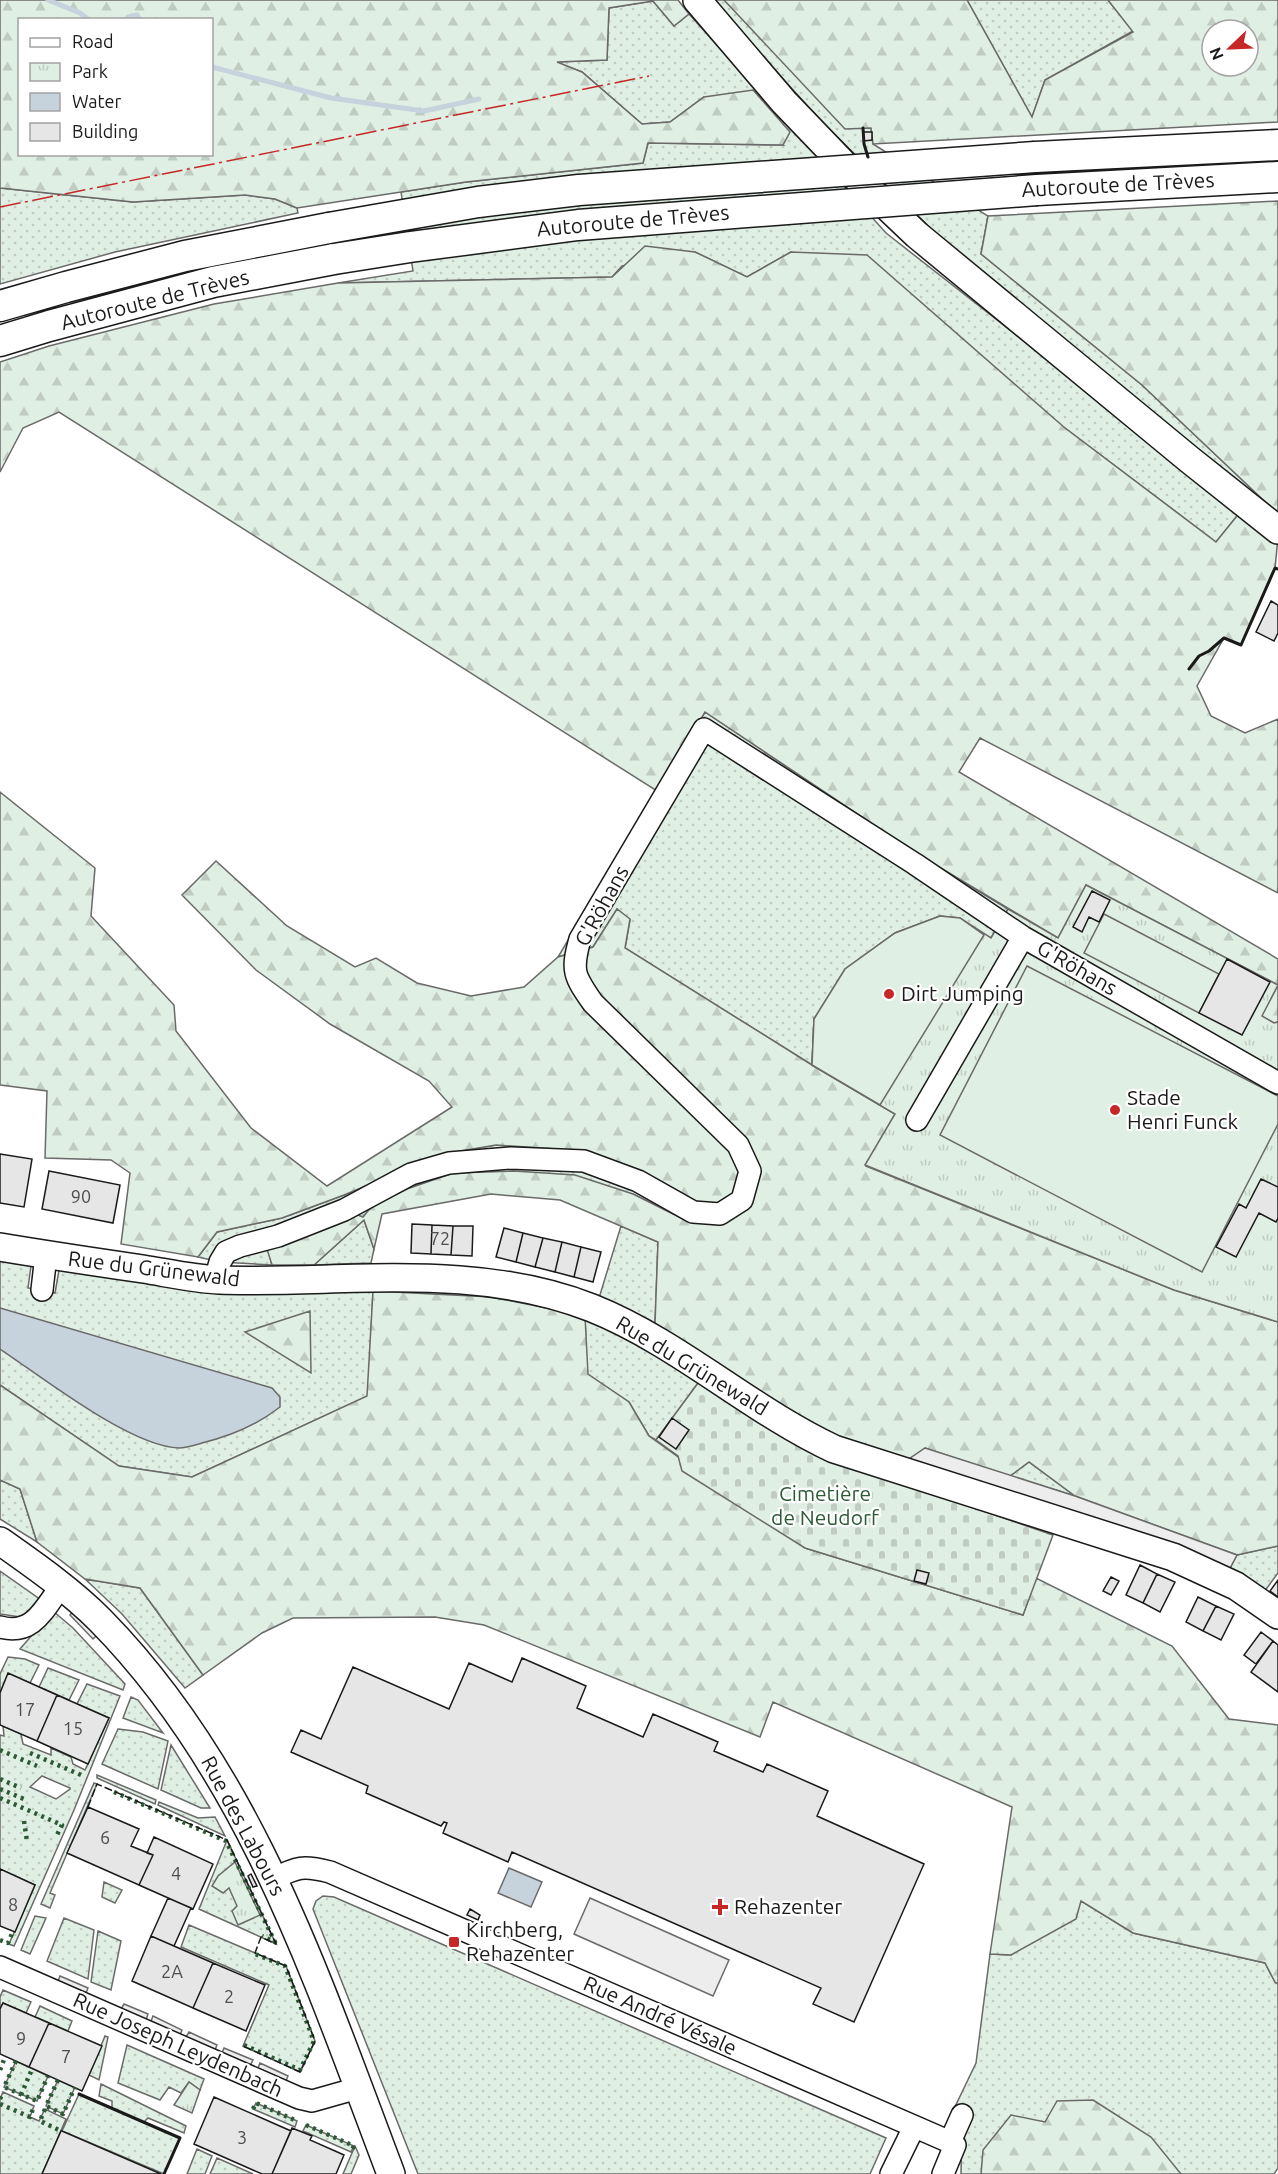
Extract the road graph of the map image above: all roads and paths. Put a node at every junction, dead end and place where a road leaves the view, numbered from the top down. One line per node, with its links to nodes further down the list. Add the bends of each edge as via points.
1 (697, 0): 6 (main road, via 784,102 917,235)
2 (1278, 145): 4 (highway, Autoroute de Trèves, bridge, via 1035,157 579,190 467,204 185,256)
3 (1278, 177): 5 (highway, Autoroute de Trèves, bridge, via 1037,190 578,225 420,245 213,282)
4 (0, 306)
5 (0, 341)
6 (1278, 530)
7 (1023, 937): 8 (street, G'Röhans); 9 (street); 12 (street, G'Röhans, via 704,729 580,939 574,962 579,982 593,1003 738,1145 750,1171 742,1200 720,1214 693,1212 638,1181 584,1161 511,1158 449,1163 411,1174 344,1210 226,1252)
8 (1278, 1083)
9 (917, 1120)
10 (0, 1247): 11 (main road, Rue du Grünewald)
11 (46, 1255): 12 (main road, Rue du Grünewald); 13 (street)
12 (215, 1280): 16 (main road, Rue du Grünewald, via 458,1278 536,1291 591,1308 650,1336 834,1449 1173,1557 1236,1586)
13 (42, 1290)
14 (0, 1541): 15 (main road, Rue des Labours)
15 (62, 1586): 17 (street, via 35,1621 22,1629); 18 (main road, Rue des Labours, via 132,1654 170,1702 234,1802)
16 (1278, 1615)
17 (0, 1627)
18 (273, 1879): 20 (main road, Rue des Labours); 22 (street, Rue André Vésale, via 309,1866 330,1872)
19 (0, 1966): 20 (street, Rue Joseph Leydenbach, via 299,2098 312,2101)
20 (358, 2088): 24 (main road, Rue des Labours)
21 (962, 2115): 23 (street)
22 (914, 2127): 23 (street, Rue André Vésale); 25 (street)
23 (950, 2142): 26 (street, via 956,2145)
24 (391, 2174)
25 (891, 2174)
26 (943, 2174)

